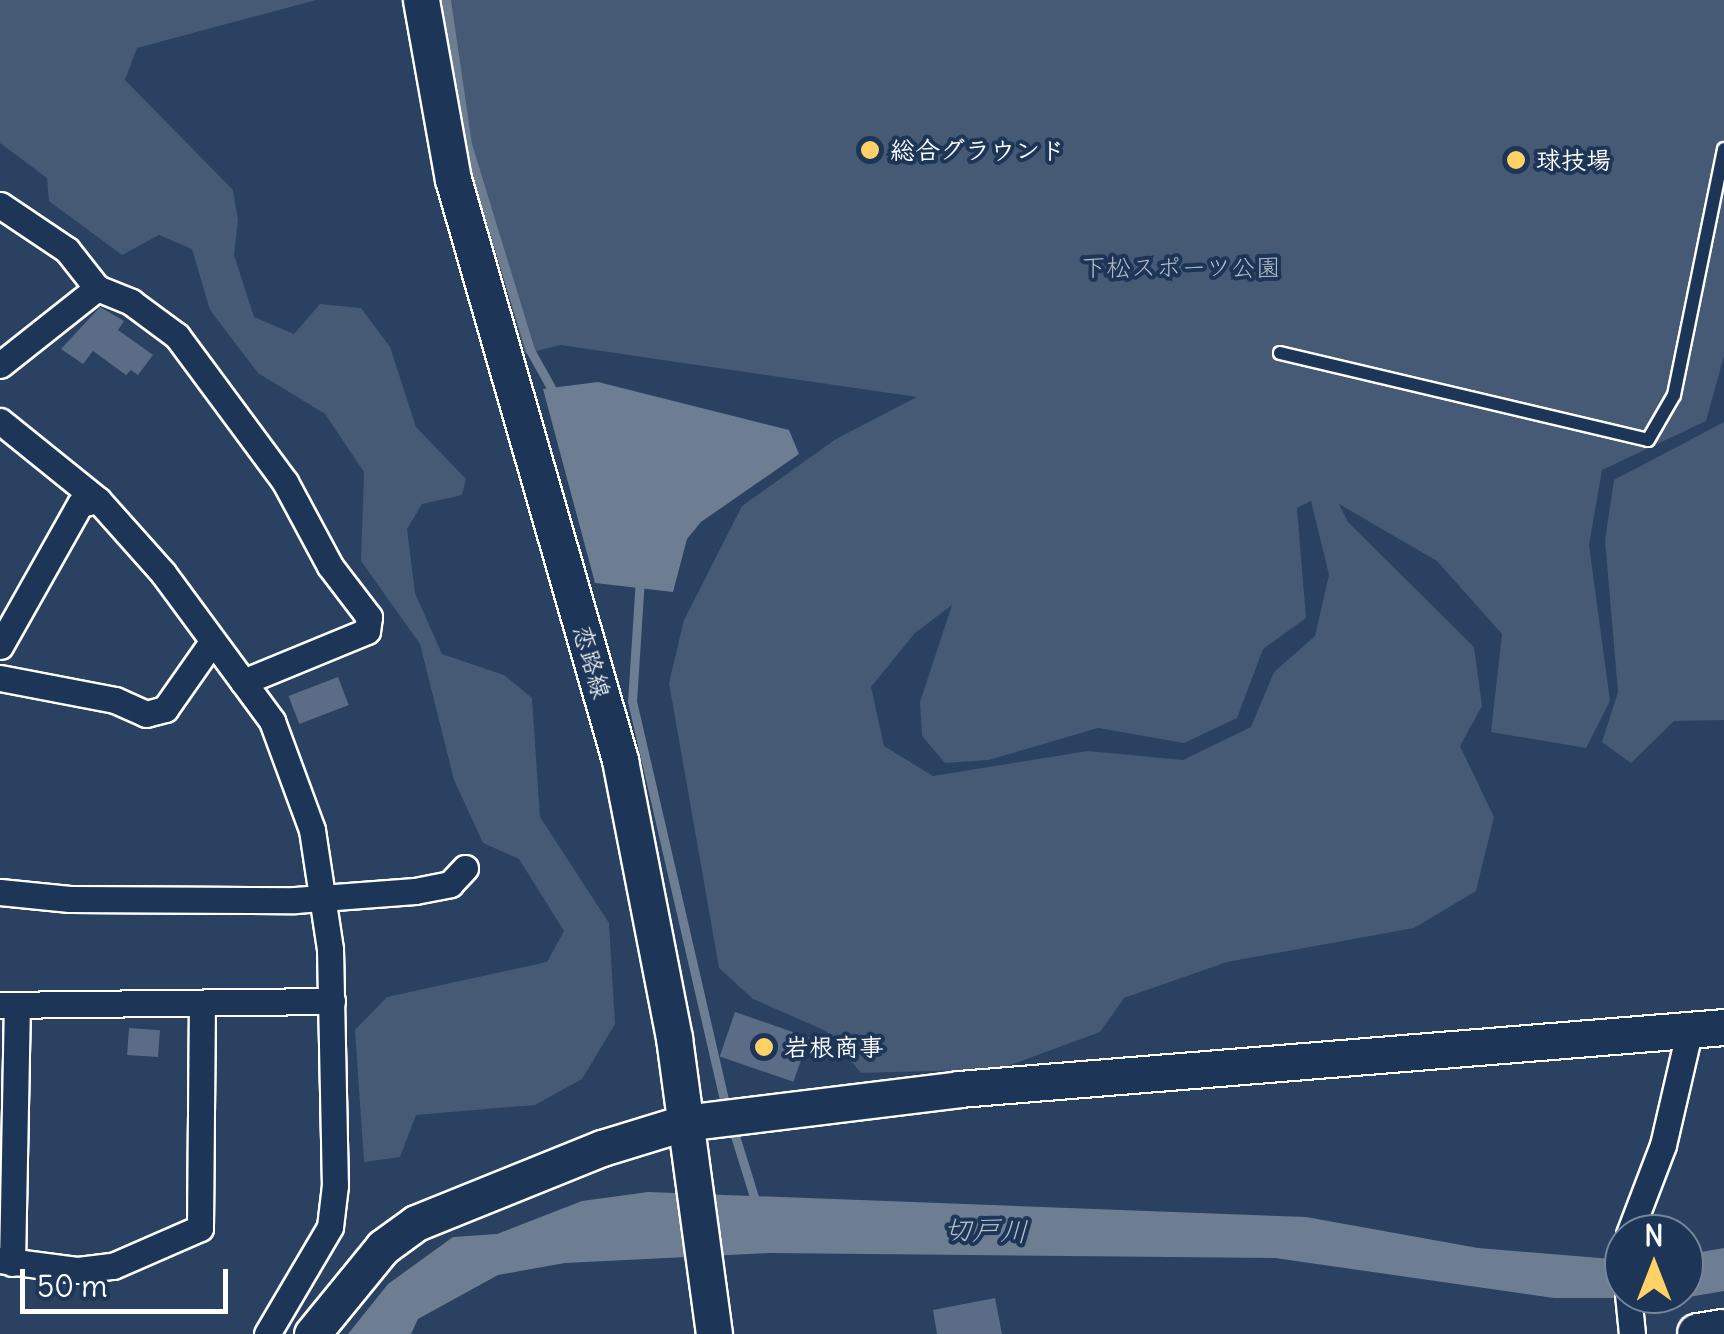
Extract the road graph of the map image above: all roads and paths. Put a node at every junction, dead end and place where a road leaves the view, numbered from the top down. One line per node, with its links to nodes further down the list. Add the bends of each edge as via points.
1 (421, 0): 20 (street, 恋路線, via 453,179 620,760)
2 (1724, 148): 5 (lane, via 1674,395 1648,440)
3 (0, 205): 4 (street, via 67,250)
4 (97, 288): 6 (street); 12 (street, via 131,302 177,336 285,482 330,566 369,617 367,630)
5 (1280, 353)
6 (0, 365)
7 (0, 420): 8 (street)
8 (98, 500): 9 (street); 10 (street, via 80,504)
9 (212, 642): 11 (street, via 165,709 146,714 115,700); 12 (street)
10 (0, 646)
11 (0, 678)
12 (243, 682): 15 (street, via 291,762 312,830)
13 (464, 868): 15 (street, via 450,884 415,891)
14 (0, 892): 15 (street, via 70,900)
15 (322, 896): 16 (street)
16 (332, 1001): 17 (street); 24 (street, via 330,1227)
17 (202, 1005): 18 (street); 22 (street, via 200,1228 113,1266)
18 (9, 1006): 22 (street)
19 (1707, 1027): 20 (street, via 959,1089); 21 (street)
20 (684, 1123): 25 (street, via 602,1148 416,1223 383,1248); 26 (street, 恋路線)
21 (1637, 1214)
22 (6, 1262)
23 (1724, 1330): 27 (main road)
24 (266, 1334)
25 (312, 1334)
26 (714, 1334)
27 (1698, 1334)

